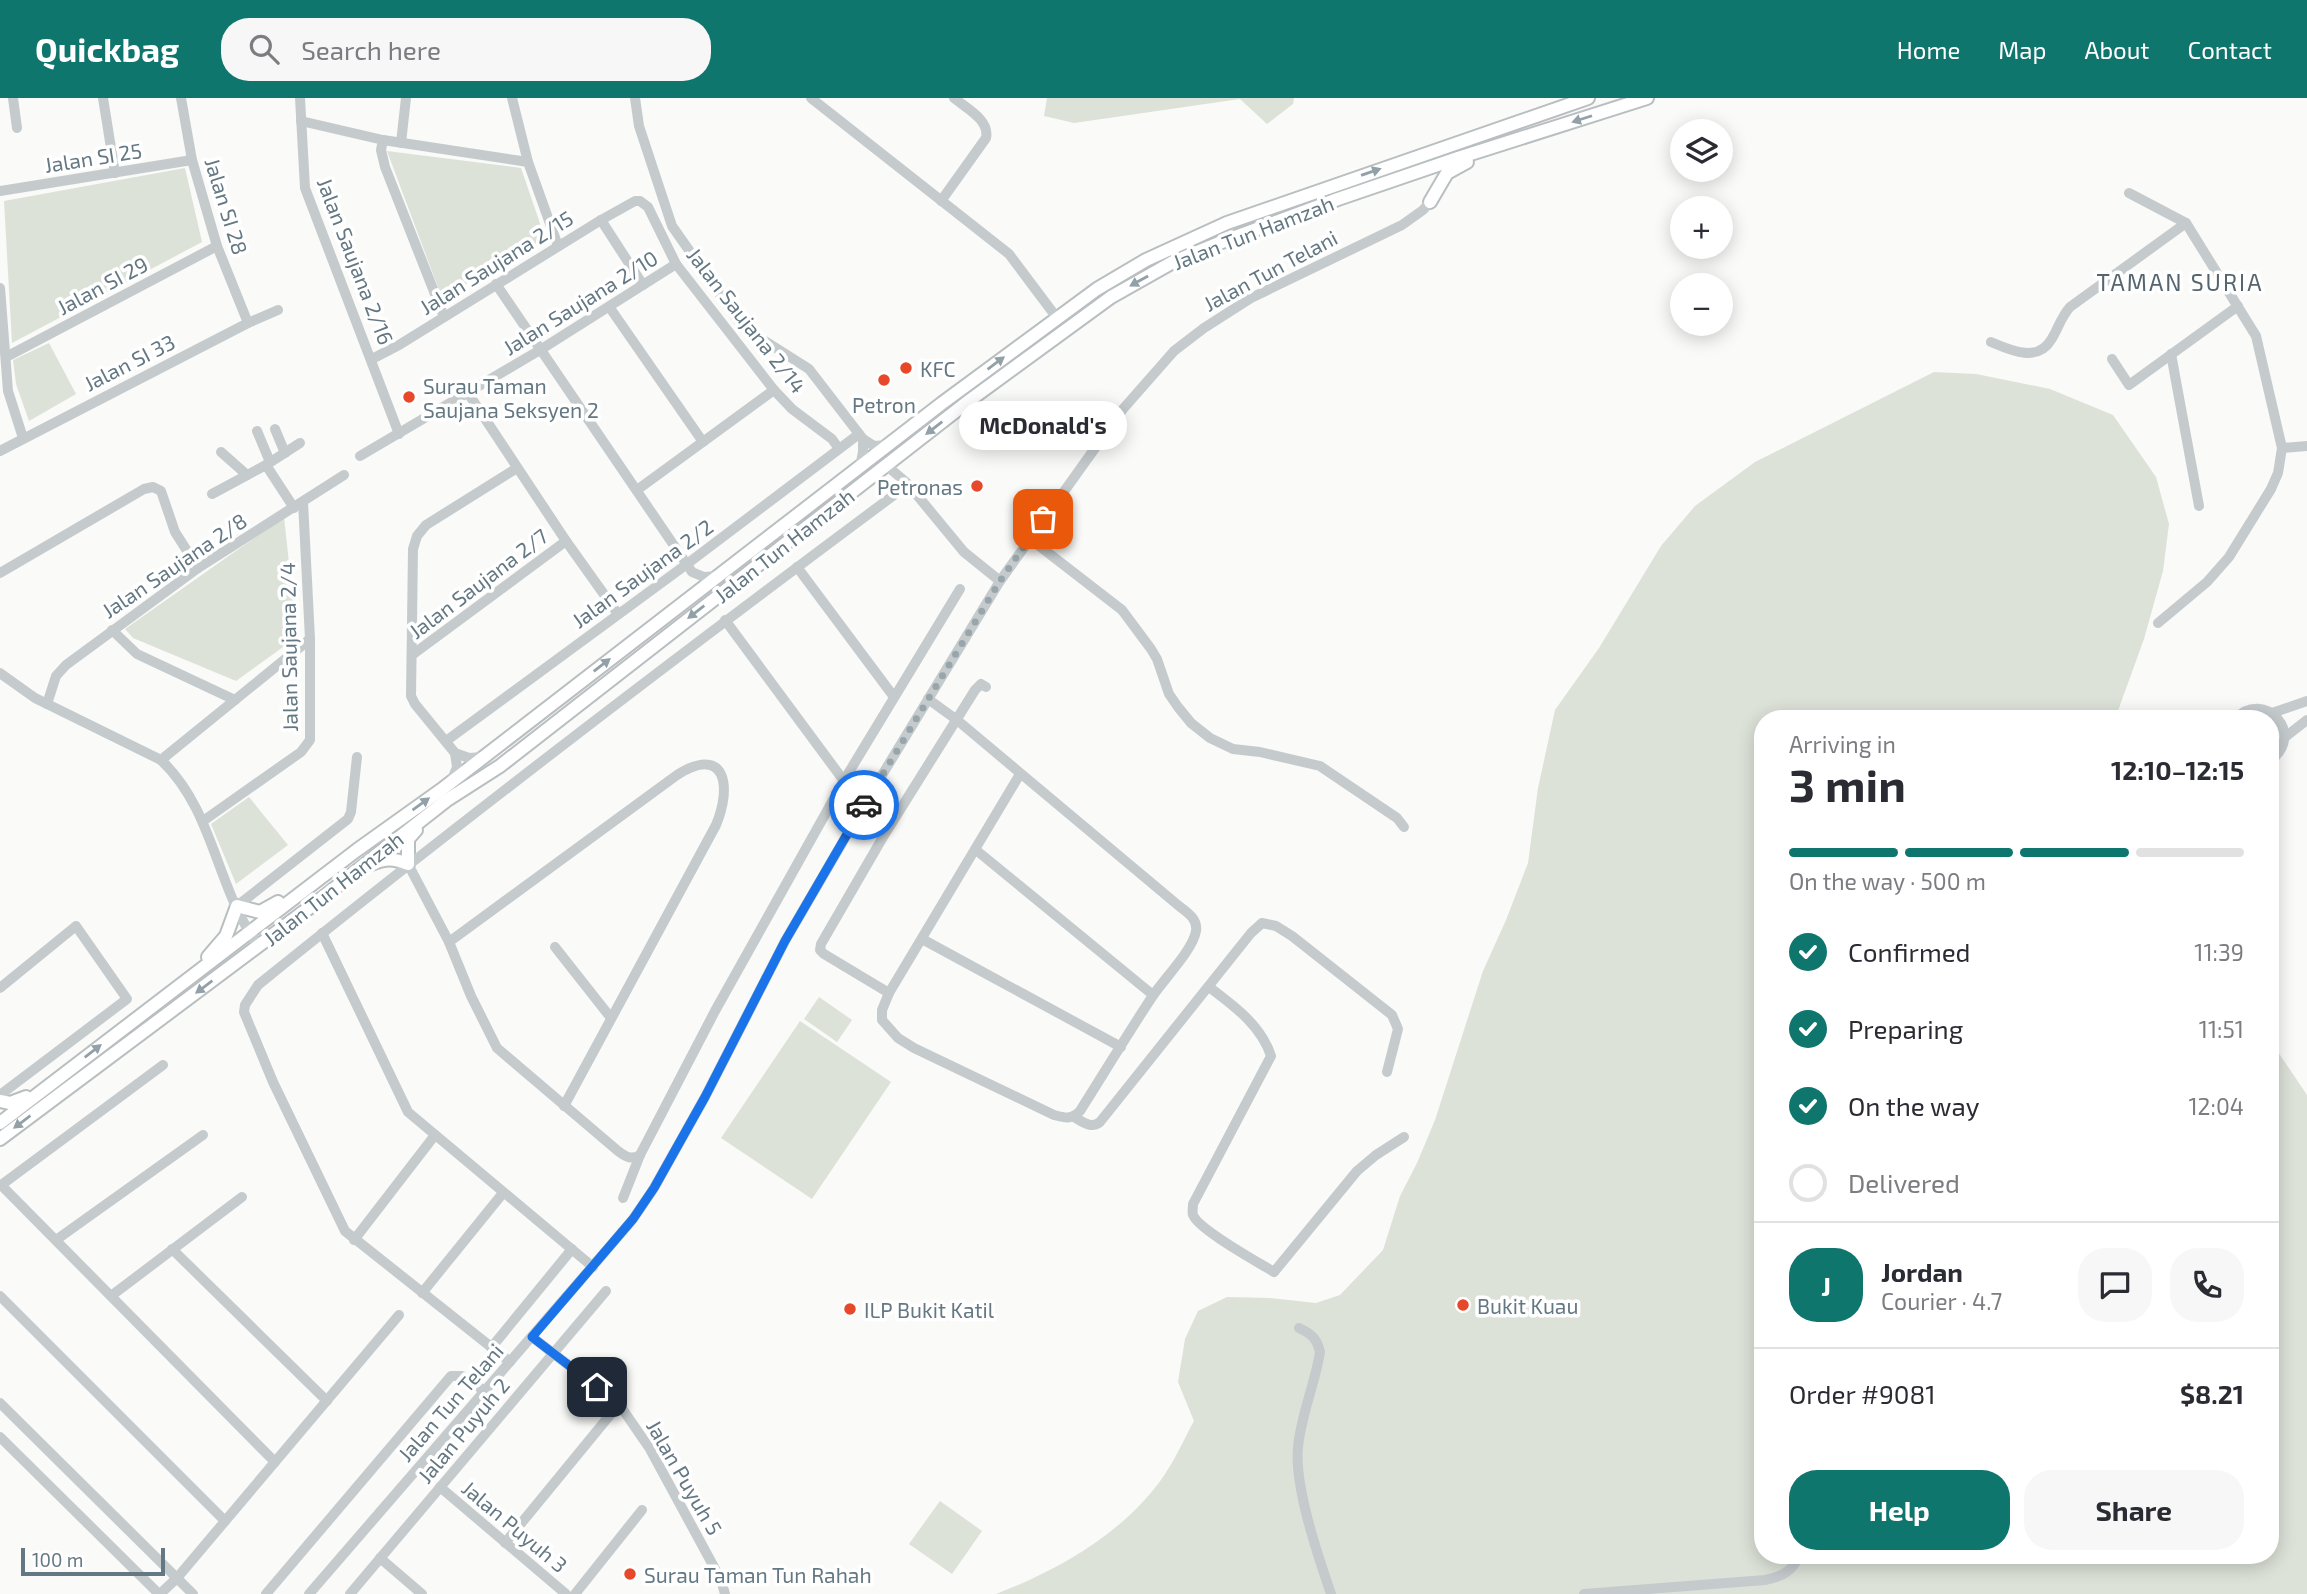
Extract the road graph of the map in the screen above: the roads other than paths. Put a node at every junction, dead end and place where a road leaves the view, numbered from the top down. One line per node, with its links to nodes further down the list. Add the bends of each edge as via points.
1 (13, 98): 13 (street)
2 (103, 98): 19 (street)
3 (181, 98): 17 (street, Jalan SI 28)
4 (300, 98): 12 (street, Jalan Saujana 2/16)
5 (406, 98): 16 (street)
6 (512, 98): 18 (street)
7 (635, 98): 21 (street)
8 (811, 98): 24 (street)
9 (954, 98): 24 (street, via 984,123 988,132)
10 (1588, 98): 39 (main road, Jalan Tun Hamzah, one-way to 10, via 1146,260 1205,232)
11 (1647, 98): 14 (main road, Jalan Tun Hamzah, one-way to 14)
12 (301, 121): 15 (street); 45 (street, Jalan Saujana 2/16, via 305,188)
13 (17, 128)
14 (1529, 137): 23 (main road, Jalan Tun Hamzah); 25 (main road, via 1454,167)
15 (383, 140): 16 (street); 38 (street, via 385,167)
16 (401, 142): 18 (street)
17 (192, 160): 19 (street, Jalan SI 25); 29 (street, Jalan SI 28)
18 (528, 162): 30 (street)
19 (115, 173): 20 (street, Jalan SI 25)
20 (0, 191)
21 (660, 191): 26 (street); 52 (street, via 672,226 743,327 808,369)
22 (2129, 193): 28 (street)
23 (1338, 199): 25 (main road, via 1423,178 1432,185); 65 (main road, Jalan Tun Hamzah, one-way to 65, via 1194,253 1111,297)
24 (941, 201): 39 (street, via 1009,254)
25 (1430, 202): 75 (street, Jalan Tun Telani, via 1402,225 1251,298 1174,351 1123,409)
26 (644, 204): 27 (street, Jalan Saujana 2/15, via 635,201); 31 (street, Jalan Saujana 2/14)
27 (601, 220): 30 (street, Jalan Saujana 2/15); 33 (street)
28 (2186, 223): 35 (street); 41 (street, via 2070,307 2052,339 2037,352 2025,354)
29 (217, 246): 40 (street, Jalan SI 28); 44 (street, Jalan SI 29)
30 (558, 246): 32 (street, Jalan Saujana 2/15)
31 (676, 264): 33 (street, Jalan Saujana 2/10); 47 (street, Jalan Saujana 2/14)
32 (496, 284): 38 (street, Jalan Saujana 2/15); 42 (street)
33 (643, 285): 36 (street, Jalan Saujana 2/10)
34 (0, 288): 44 (street)
35 (2238, 306): 43 (street); 58 (street, via 2256,336)
36 (610, 307): 42 (street, Jalan Saujana 2/10); 54 (street)
37 (278, 310): 40 (street, Jalan SI 33)
38 (444, 317): 45 (street, Jalan Saujana 2/15)
39 (1057, 318): 56 (main road, Jalan Tun Hamzah, one-way to 39)
40 (248, 323): 53 (street, Jalan SI 33)
41 (1991, 342)
42 (540, 350): 48 (street, Jalan Saujana 2/10); 70 (street)
43 (2171, 354): 46 (street, via 2129,385); 74 (street)
44 (6, 357): 53 (street, via 8,391)
45 (372, 359): 51 (street, Jalan Saujana 2/16)
46 (2112, 359)
47 (774, 390): 54 (street); 59 (street, Jalan Saujana 2/14)
48 (468, 393): 51 (street, Jalan Saujana 2/10); 67 (street)
49 (275, 429): 62 (street)
50 (257, 431): 64 (street)
51 (399, 434): 63 (street, Jalan Saujana 2/10)
52 (861, 436): 56 (street, via 874,446); 59 (street, Jalan Saujana 2/2); 66 (street)
53 (23, 438): 60 (street, Jalan SI 33)
54 (703, 442): 70 (street)
55 (300, 443): 62 (street)
56 (887, 445): 66 (main road, Jalan Tun Hamzah)
57 (2307, 446): 58 (street)
58 (2282, 448): 87 (street, via 2271,489 2220,570)
59 (839, 449): 79 (street, Jalan Saujana 2/2)
60 (0, 451)
61 (221, 452): 68 (street)
62 (285, 453): 64 (street)
63 (360, 456)
64 (268, 463): 68 (street); 73 (street)
65 (887, 466): 82 (street, via 907,483 964,552); 109 (main road, Jalan Tun Hamzah, one-way to 109)
66 (860, 467): 81 (main road, Jalan Tun Hamzah)
67 (517, 468): 76 (street); 90 (street, via 426,525 417,536)
68 (247, 475): 71 (street)
69 (344, 475): 73 (street, Jalan Saujana 2/8)
70 (637, 490): 79 (street)
71 (212, 494)
72 (894, 495): 77 (street)
73 (298, 505): 78 (street, Jalan Saujana 2/8); 89 (street, Jalan Saujana 2/4)
74 (2199, 506)
75 (1030, 538): 82 (street, Jalan Tun Telani); 114 (street, via 1122,610 1157,659 1178,707 1210,738 1233,749 1320,766)
76 (566, 541): 85 (street); 90 (street, Jalan Saujana 2/7)
77 (797, 567): 86 (street); 93 (street)
78 (198, 568): 80 (street, via 175,532 161,491 153,487); 88 (street, Jalan Saujana 2/8)
79 (690, 568): 81 (street, via 704,577); 84 (street, via 694,579); 85 (street, Jalan Saujana 2/2)
80 (0, 573)
81 (718, 576): 84 (main road, Jalan Tun Hamzah)
82 (1000, 581): 94 (street, Jalan Tun Telani)
83 (960, 589): 93 (street)
84 (688, 599): 107 (main road, Jalan Tun Hamzah, one-way to 84)
85 (618, 614): 103 (street, Jalan Saujana 2/2)
86 (725, 620): 111 (street); 117 (street)
87 (2158, 623)
88 (112, 630): 95 (street, via 137,654); 97 (street, Jalan Saujana 2/8, via 60,670)
89 (310, 639): 95 (street); 113 (street, Jalan Saujana 2/4, via 310,740 301,752)
90 (412, 655): 103 (street, via 411,696)
91 (0, 673): 97 (street)
92 (986, 687): 100 (street, via 979,685)
93 (894, 697): 111 (street)
94 (928, 699): 100 (street); 154 (street, Jalan Tun Telani, via 785,941 654,1188)
95 (235, 700): 108 (street)
96 (2307, 701): 98 (street)
97 (47, 704): 108 (street)
98 (2279, 711)
99 (2279, 719): 102 (street)
100 (957, 720): 110 (street); 128 (street, via 821,944 824,954)
101 (2307, 720): 102 (street)
102 (2285, 737): 105 (street)
103 (446, 741): 104 (street)
104 (456, 753): 107 (street); 112 (street)
105 (2279, 753)
106 (356, 757): 119 (street, via 348,819)
107 (483, 757): 112 (main road, Jalan Tun Hamzah)
108 (161, 760): 113 (street)
109 (500, 766): 117 (main road, via 408,839); 118 (main road, Jalan Tun Hamzah, via 447,800)
110 (1020, 774): 115 (street); 129 (street, via 1195,920 1196,934)
111 (844, 781): 145 (street)
112 (451, 782): 116 (main road, Jalan Tun Hamzah, one-way to 112)
113 (203, 821): 119 (street)
114 (1404, 827)
115 (976, 849): 122 (street); 129 (street)
116 (344, 860): 119 (main road, via 267,909 260,912); 120 (main road, Jalan Tun Hamzah)
117 (408, 864): 118 (main road, via 395,858 372,863); 121 (street); 123 (street)
118 (321, 899): 124 (main road, Jalan Tun Hamzah)
119 (237, 906): 120 (street); 130 (main road, via 217,948)
120 (249, 933): 124 (street); 130 (main road, Jalan Tun Hamzah)
121 (322, 933): 142 (street, via 404,1106); 151 (street, via 258,985 244,1012 340,1224)
122 (922, 939): 128 (street); 132 (street)
123 (449, 942): 131 (street, via 688,767 708,763 724,785 722,812); 138 (street, via 497,1048)
124 (259, 946): 144 (main road, Jalan Tun Hamzah, one-way to 144)
125 (555, 947): 131 (street)
126 (1209, 987): 134 (street, via 1256,927 1262,923 1276,926 1392,1015 1398,1029); 139 (street, via 1100,1122 1090,1125); 143 (street, via 1259,1031 1271,1056 1193,1204 1192,1213 1209,1231 1274,1272 1357,1171)
127 (0, 988): 136 (street, via 76,926 127,999)
128 (889, 993): 139 (street, via 882,1020 898,1038 1054,1115)
129 (1153, 995): 132 (street)
130 (156, 1003): 135 (main road, Jalan Tun Hamzah, one-way to 130)
131 (611, 1018): 138 (street)
132 (1121, 1047): 139 (street)
133 (163, 1065): 146 (street)
134 (1387, 1072)
135 (61, 1076): 137 (main road, via 20,1101); 140 (main road, Jalan Tun Hamzah)
136 (0, 1095)
137 (0, 1101)
138 (564, 1106): 145 (street, via 626,1157)
139 (1074, 1117)
140 (0, 1123)
141 (203, 1135): 150 (street)
142 (435, 1135): 147 (street); 151 (street)
143 (1404, 1137)
144 (0, 1139)
145 (640, 1155): 149 (street)
146 (1, 1185): 150 (street)
147 (503, 1193): 153 (street); 156 (street)
148 (242, 1197): 152 (street)
149 (622, 1198)
150 (56, 1240): 158 (street)
151 (354, 1240): 156 (street)
152 (172, 1249): 158 (street); 166 (street)
153 (572, 1249): 154 (street); 162 (street)
154 (593, 1267): 161 (street, Jalan Tun Telani)
155 (606, 1291): 163 (street, Jalan Puyuh 2)
156 (422, 1293): 162 (street)
157 (0, 1296): 173 (street)
158 (111, 1296): 170 (street)
159 (399, 1315): 166 (street)
160 (1299, 1328): 187 (street, via 1310,1333 1321,1352 1298,1447 1298,1470)
161 (532, 1337): 163 (street, Jalan Puyuh 5); 164 (street, Jalan Tun Telani)
162 (491, 1348): 164 (street)
163 (553, 1353): 168 (street, Jalan Puyuh 5); 171 (street, Jalan Puyuh 2)
164 (510, 1362): 165 (street, Jalan Tun Telani)
165 (485, 1391): 180 (street, via 462,1376 451,1376); 181 (street, Jalan Tun Telani)
166 (327, 1401): 170 (street)
167 (0, 1403): 177 (street)
168 (619, 1404): 174 (street); 186 (street, Jalan Puyuh 5, via 650,1450)
169 (0, 1437): 178 (street)
170 (275, 1462): 173 (street)
171 (440, 1488): 174 (street, Jalan Puyuh 3); 175 (street, Jalan Puyuh 2)
172 (642, 1510): 185 (street)
173 (225, 1521): 177 (street)
174 (505, 1543): 184 (street, Jalan Puyuh 3)
175 (380, 1558): 182 (street, Jalan Puyuh 2); 183 (street)
176 (1795, 1564): 188 (street, via 1778,1577 1765,1580)
177 (177, 1578): 178 (street); 179 (street)
178 (160, 1594)
179 (193, 1594)
180 (266, 1594)
181 (309, 1594)
182 (350, 1594)
183 (422, 1594)
184 (566, 1594)
185 (575, 1594)
186 (725, 1594)
187 (1331, 1594)
188 (1584, 1594)

